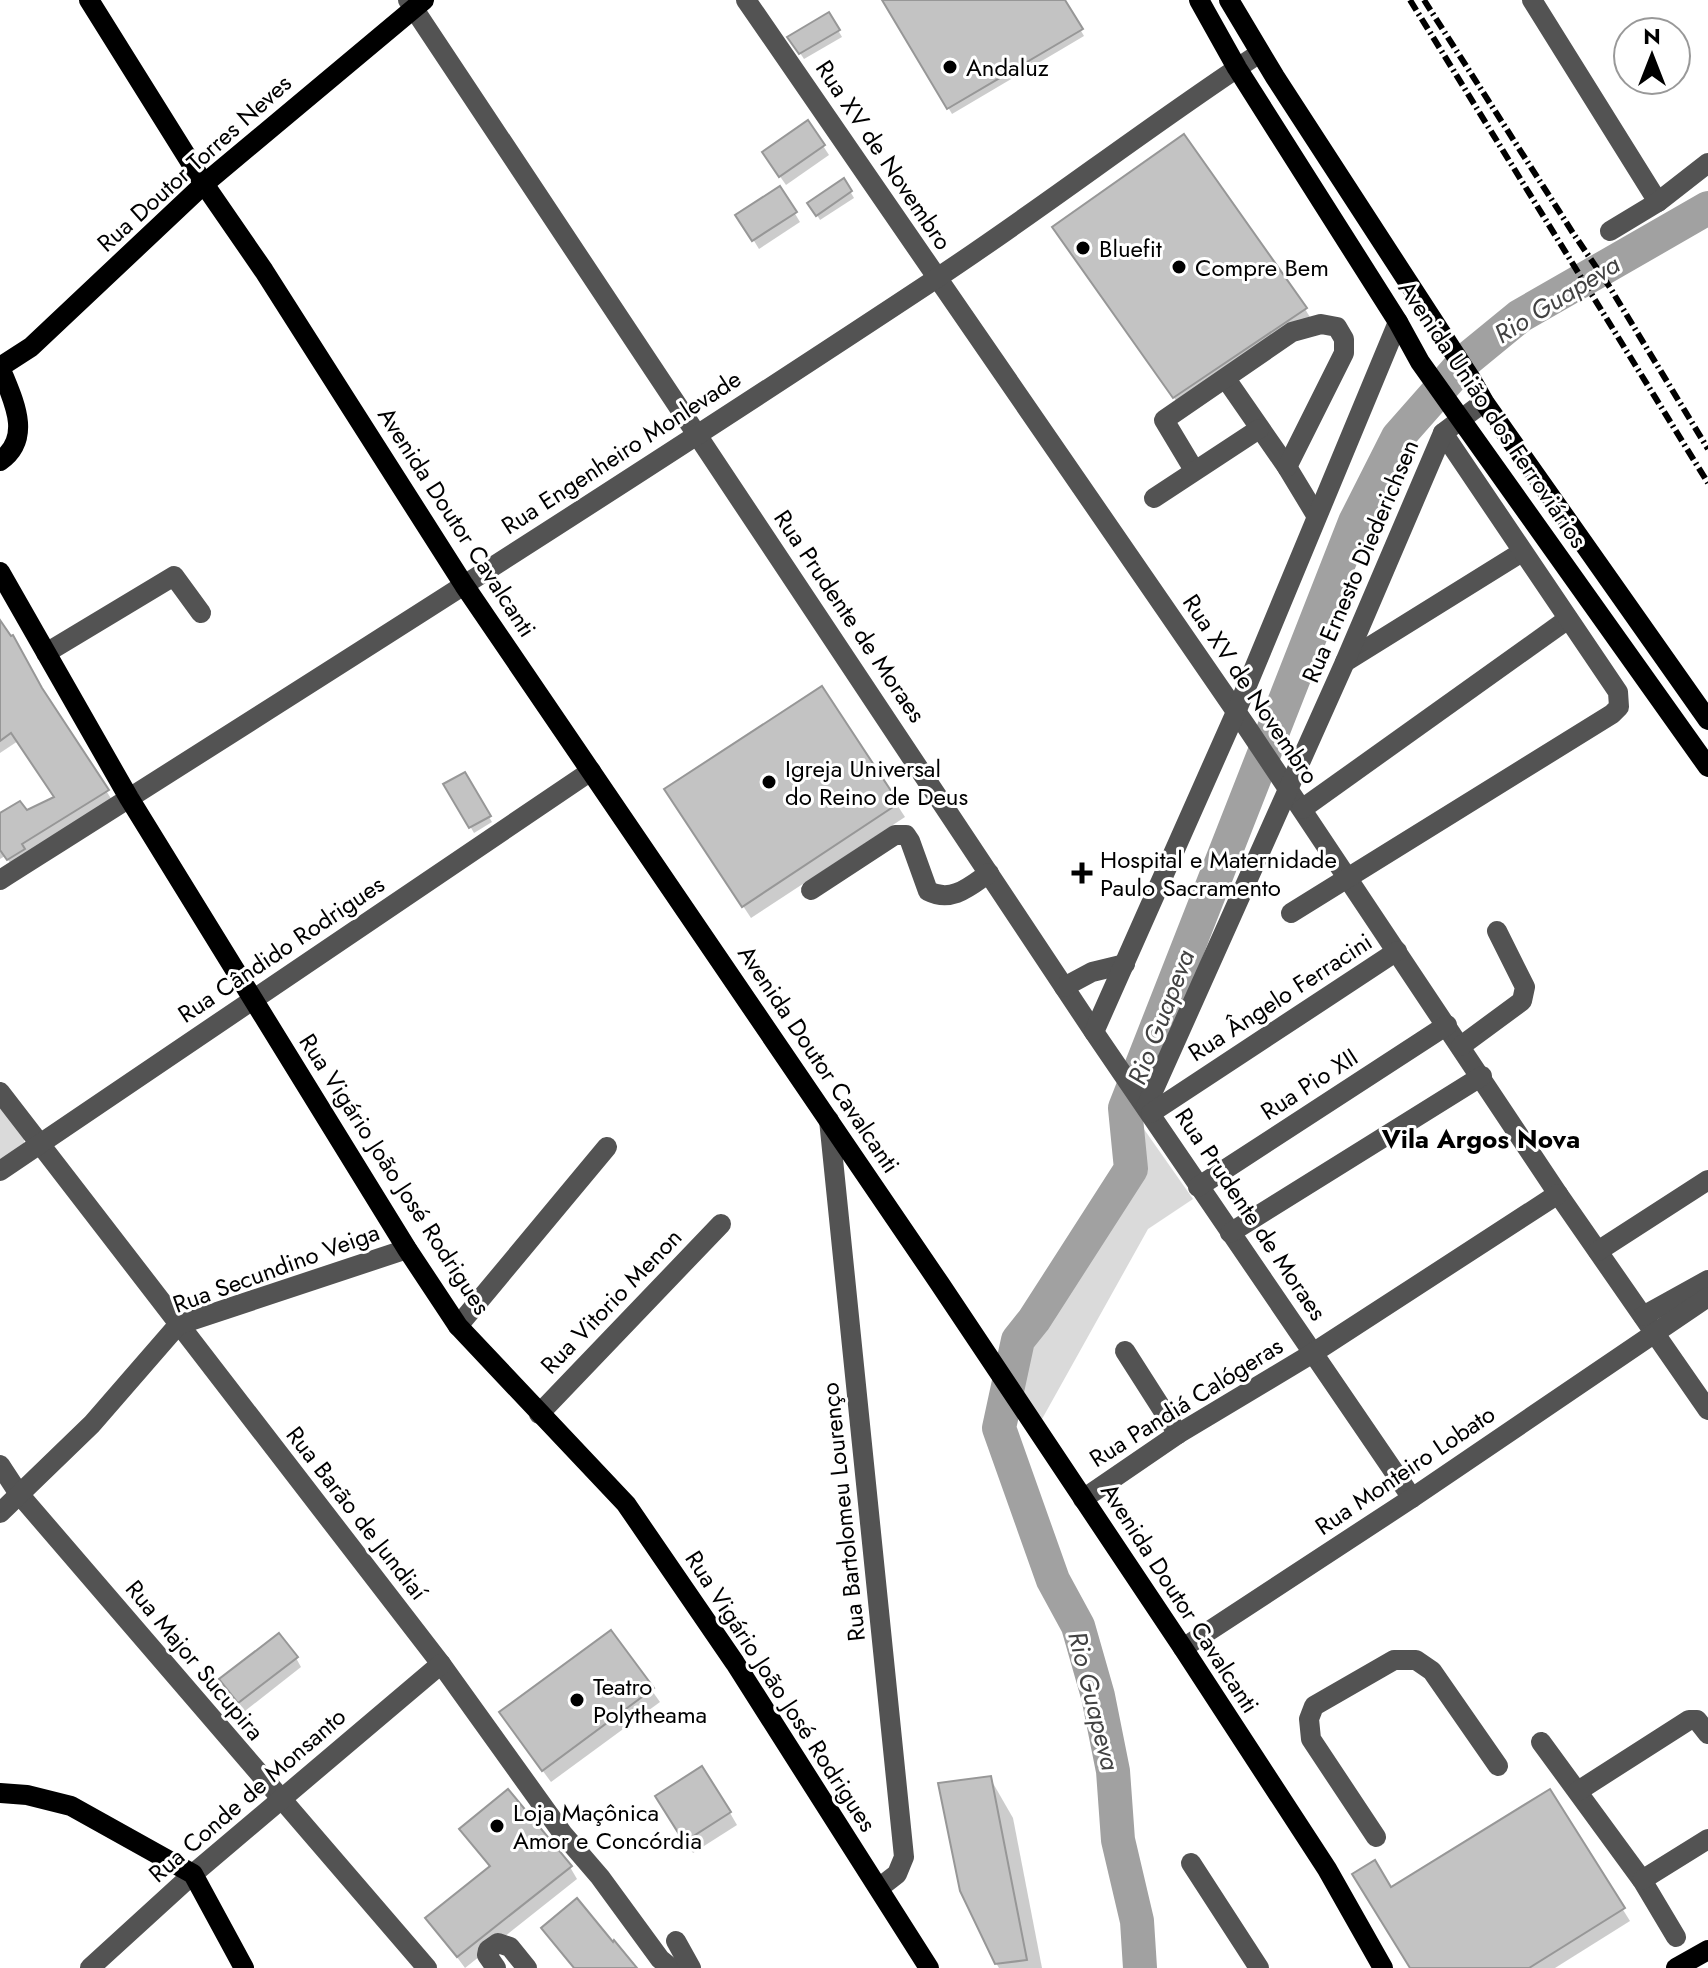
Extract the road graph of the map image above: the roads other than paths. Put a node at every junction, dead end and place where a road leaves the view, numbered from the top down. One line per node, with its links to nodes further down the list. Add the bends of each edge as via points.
1 (89, 0): 10 (main road, Avenida Doutor Cavalcanti)
2 (746, 0): 13 (street, Rua XV de Novembro)
3 (1199, 0): 8 (main road, Avenida União dos Ferroviários)
4 (1229, 0): 7 (main road, Avenida União dos Ferroviários)
5 (1532, 0): 11 (street)
6 (415, 2): 10 (main road, Rua Doutor Torres Neves); 21 (street, Rua Prudente de Moraes)
7 (1260, 53): 8 (street, Rua Engenheiro Monlevade); 17 (main road, Avenida União dos Ferroviários)
8 (1237, 68): 13 (street, Rua Engenheiro Monlevade); 14 (main road, Avenida União dos Ferroviários)
9 (1708, 163): 11 (street)
10 (204, 184): 15 (main road, Rua Doutor Torres Neves, via 31,347); 29 (main road, Avenida Doutor Cavalcanti)
11 (1658, 202): 12 (street)
12 (1610, 231)
13 (937, 278): 21 (street, Rua Engenheiro Monlevade); 34 (street, Rua XV de Novembro)
14 (1398, 322): 18 (main road, Avenida União dos Ferroviários); 26 (street)
15 (0, 367): 22 (main road, via 20,434)
16 (1226, 379): 19 (street); 23 (street, via 1292,332 1321,324 1337,327 1344,353); 24 (street, via 1164,420)
17 (1484, 402): 18 (street, Rua Ernesto Diederichsen); 35 (main road, Avenida União dos Ferroviários)
18 (1459, 417): 20 (street, Rua Ernesto Diederichsen); 36 (main road, Avenida União dos Ferroviários)
19 (1259, 429): 23 (street); 24 (street)
20 (1443, 433): 27 (street); 33 (street, Rua Ernesto Diederichsen)
21 (698, 434): 29 (street, Rua Engenheiro Monlevade); 41 (street, Rua Prudente de Moraes)
22 (0, 461)
23 (1287, 467): 26 (street)
24 (1194, 470): 25 (street)
25 (1154, 498)
26 (1316, 515): 34 (street)
27 (1522, 552): 31 (street); 33 (street)
28 (0, 572): 32 (main road, Rua Vigário João José Rodrigues)
29 (464, 585): 37 (main road, Avenida Doutor Cavalcanti); 39 (street, Rua Engenheiro Monlevade)
30 (201, 613): 32 (street, via 174,576)
31 (1568, 619): 40 (street); 42 (street, via 1618,692 1619,707)
32 (46, 653): 39 (main road, Rua Vigário João José Rodrigues)
33 (1345, 662): 38 (street, Rua Ernesto Diederichsen)
34 (1241, 719): 38 (street, Rua XV de Novembro); 48 (street)
35 (1708, 720)
36 (1708, 767)
37 (591, 771): 50 (street, Rua Cândido Rodrigues); 57 (main road, Avenida Doutor Cavalcanti)
38 (1283, 780): 40 (street, Rua XV de Novembro); 56 (street, Rua Ernesto Diederichsen)
39 (129, 798): 43 (street, Rua Engenheiro Monlevade); 50 (main road, Rua Vigário João José Rodrigues)
40 (1302, 809): 42 (street, Rua XV de Novembro)
41 (989, 873): 44 (street, via 954,895 938,896 928,891 910,841 901,834); 49 (street, Rua Prudente de Moraes)
42 (1348, 878): 45 (street); 47 (street, Rua XV de Novembro)
43 (0, 880)
44 (811, 890)
45 (1291, 913)
46 (1497, 931): 53 (street, via 1525,995)
47 (1397, 951): 51 (street, Rua XV de Novembro); 56 (street, Rua Ângelo Ferracini)
48 (1125, 964): 49 (street, via 1092,972); 52 (street)
49 (1064, 987): 52 (street, Rua Prudente de Moraes)
50 (253, 999): 58 (street, Rua Cândido Rodrigues); 66 (main road, Rua Vigário João José Rodrigues)
51 (1447, 1025): 53 (street, Rua XV de Novembro); 62 (street, Rua Pio XII)
52 (1094, 1032): 56 (street, Rua Prudente de Moraes)
53 (1461, 1046): 54 (street, Rua XV de Novembro)
54 (1482, 1076): 63 (street, Rua XV de Novembro); 65 (street)
55 (0, 1092): 58 (street, Rua Barão de Jundiaí)
56 (1145, 1104): 62 (street, Rua Prudente de Moraes)
57 (829, 1120): 82 (main road, Avenida Doutor Cavalcanti); 97 (street, Rua Bartolomeu Lourenço, via 904,1857 897,1874)
58 (39, 1144): 60 (street, Rua Cândido Rodrigues); 71 (street, Rua Barão de Jundiaí)
59 (607, 1147): 72 (street)
60 (0, 1171)
61 (1708, 1180): 67 (street)
62 (1198, 1187): 65 (street, Rua Prudente de Moraes)
63 (1558, 1194): 67 (street, Rua XV de Novembro); 75 (street, Rua Pandiá Calógeras)
64 (721, 1224): 77 (street, Rua Vitorio Menon)
65 (1230, 1233): 75 (street, Rua Prudente de Moraes)
66 (407, 1249): 71 (street, Rua Secundino Veiga); 72 (main road, Rua Vigário João José Rodrigues)
67 (1598, 1251): 70 (street, Rua XV de Novembro)
68 (1708, 1280): 70 (street)
69 (1708, 1297): 73 (street, Rua Monteiro Lobato)
70 (1643, 1316): 73 (street, Rua XV de Novembro)
71 (178, 1325): 80 (street, Rua Secundino Veiga, via 92,1424); 85 (street, Rua Barão de Jundiaí)
72 (458, 1326): 77 (main road, Rua Vigário João José Rodrigues)
73 (1655, 1333): 76 (street, Rua XV de Novembro); 81 (street, Rua Monteiro Lobato)
74 (1125, 1351): 78 (street)
75 (1313, 1353): 78 (street, Rua Pandiá Calógeras); 81 (street, Rua Prudente de Moraes)
76 (1708, 1410)
77 (539, 1414): 97 (main road, Rua Vigário João José Rodrigues, via 626,1504)
78 (1178, 1434): 82 (street, Rua Pandiá Calógeras)
79 (0, 1465): 80 (street, Rua Major Sucupira)
80 (19, 1494): 83 (street, Rua Secundino Veiga); 91 (street, Rua Major Sucupira)
81 (1412, 1498): 84 (street, Rua Monteiro Lobato)
82 (1083, 1499): 84 (main road, Avenida Doutor Cavalcanti)
83 (0, 1513)
84 (1183, 1648): 112 (main road, Avenida Doutor Cavalcanti, via 1327,1869)
85 (441, 1664): 91 (street, Rua Conde de Monsanto); 102 (street, Rua Barão de Jundiaí)
86 (1708, 1734): 89 (street, via 1697,1720 1689,1720)
87 (1541, 1742): 89 (street)
88 (1498, 1766): 92 (street, via 1432,1671 1416,1660 1394,1660 1314,1706 1311,1739)
89 (1578, 1791): 96 (street)
90 (0, 1793): 95 (main road, via 71,1806)
91 (280, 1800): 95 (street, Rua Conde de Monsanto); 105 (street, Rua Major Sucupira)
92 (1376, 1837)
93 (1708, 1839): 96 (street)
94 (1191, 1863): 111 (street)
95 (193, 1874): 103 (street, Rua Conde de Monsanto); 104 (main road)
96 (1642, 1880): 99 (street)
97 (879, 1888): 98 (main road, Rua Vigário João José Rodrigues)
98 (893, 1914): 109 (main road); 110 (main road, Rua Vigário João José Rodrigues)
99 (1676, 1937)
100 (676, 1941): 108 (street)
101 (1708, 1950): 113 (main road)
102 (660, 1965)
103 (90, 1968)
104 (244, 1968)
105 (427, 1968)
106 (496, 1968): 107 (street, via 487,1955 498,1943 510,1947)
107 (527, 1968)
108 (691, 1968)
109 (912, 1968)
110 (929, 1968)
111 (1259, 1968)
112 (1383, 1968)
113 (1676, 1968)

